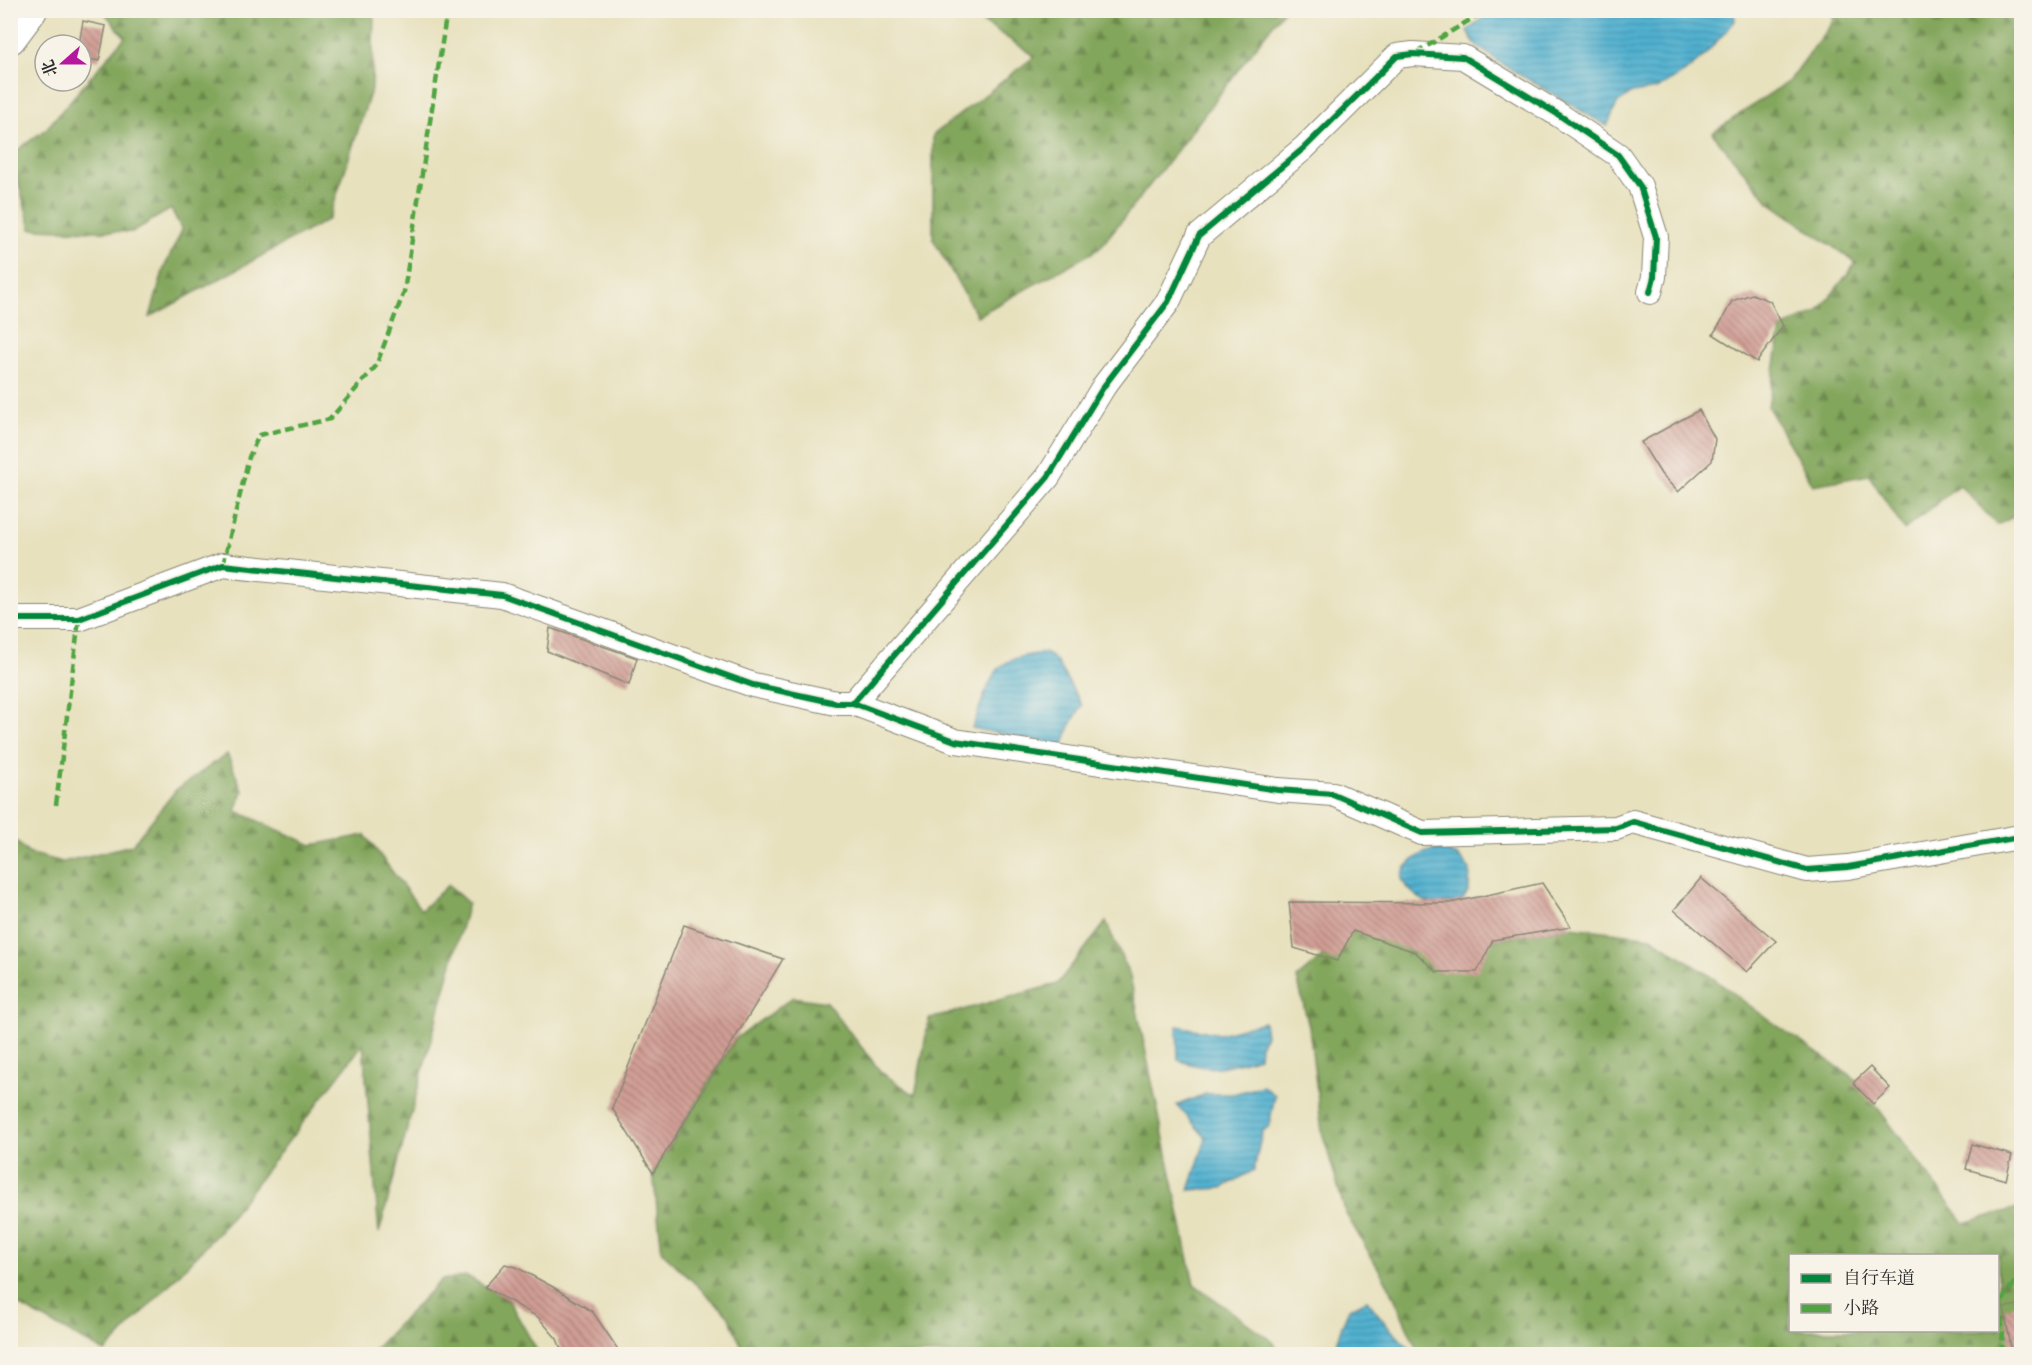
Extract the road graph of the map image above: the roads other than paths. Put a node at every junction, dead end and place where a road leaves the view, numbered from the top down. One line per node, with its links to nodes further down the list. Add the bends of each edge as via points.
1 (31, 10): 2 (main road)
2 (10, 38)
3 (1650, 292): 5 (street, via 1656,237 1640,186 1618,155 1462,57 1397,56 1304,148 1199,236 1168,302 1104,386 1048,477)
4 (10, 619): 5 (street, via 79,619 224,565 502,595 753,686)
5 (853, 703): 6 (street, via 955,741 1278,790 1333,794 1422,833 1616,828 1633,822 1807,870 1848,867 2014,838)
6 (2022, 841)

